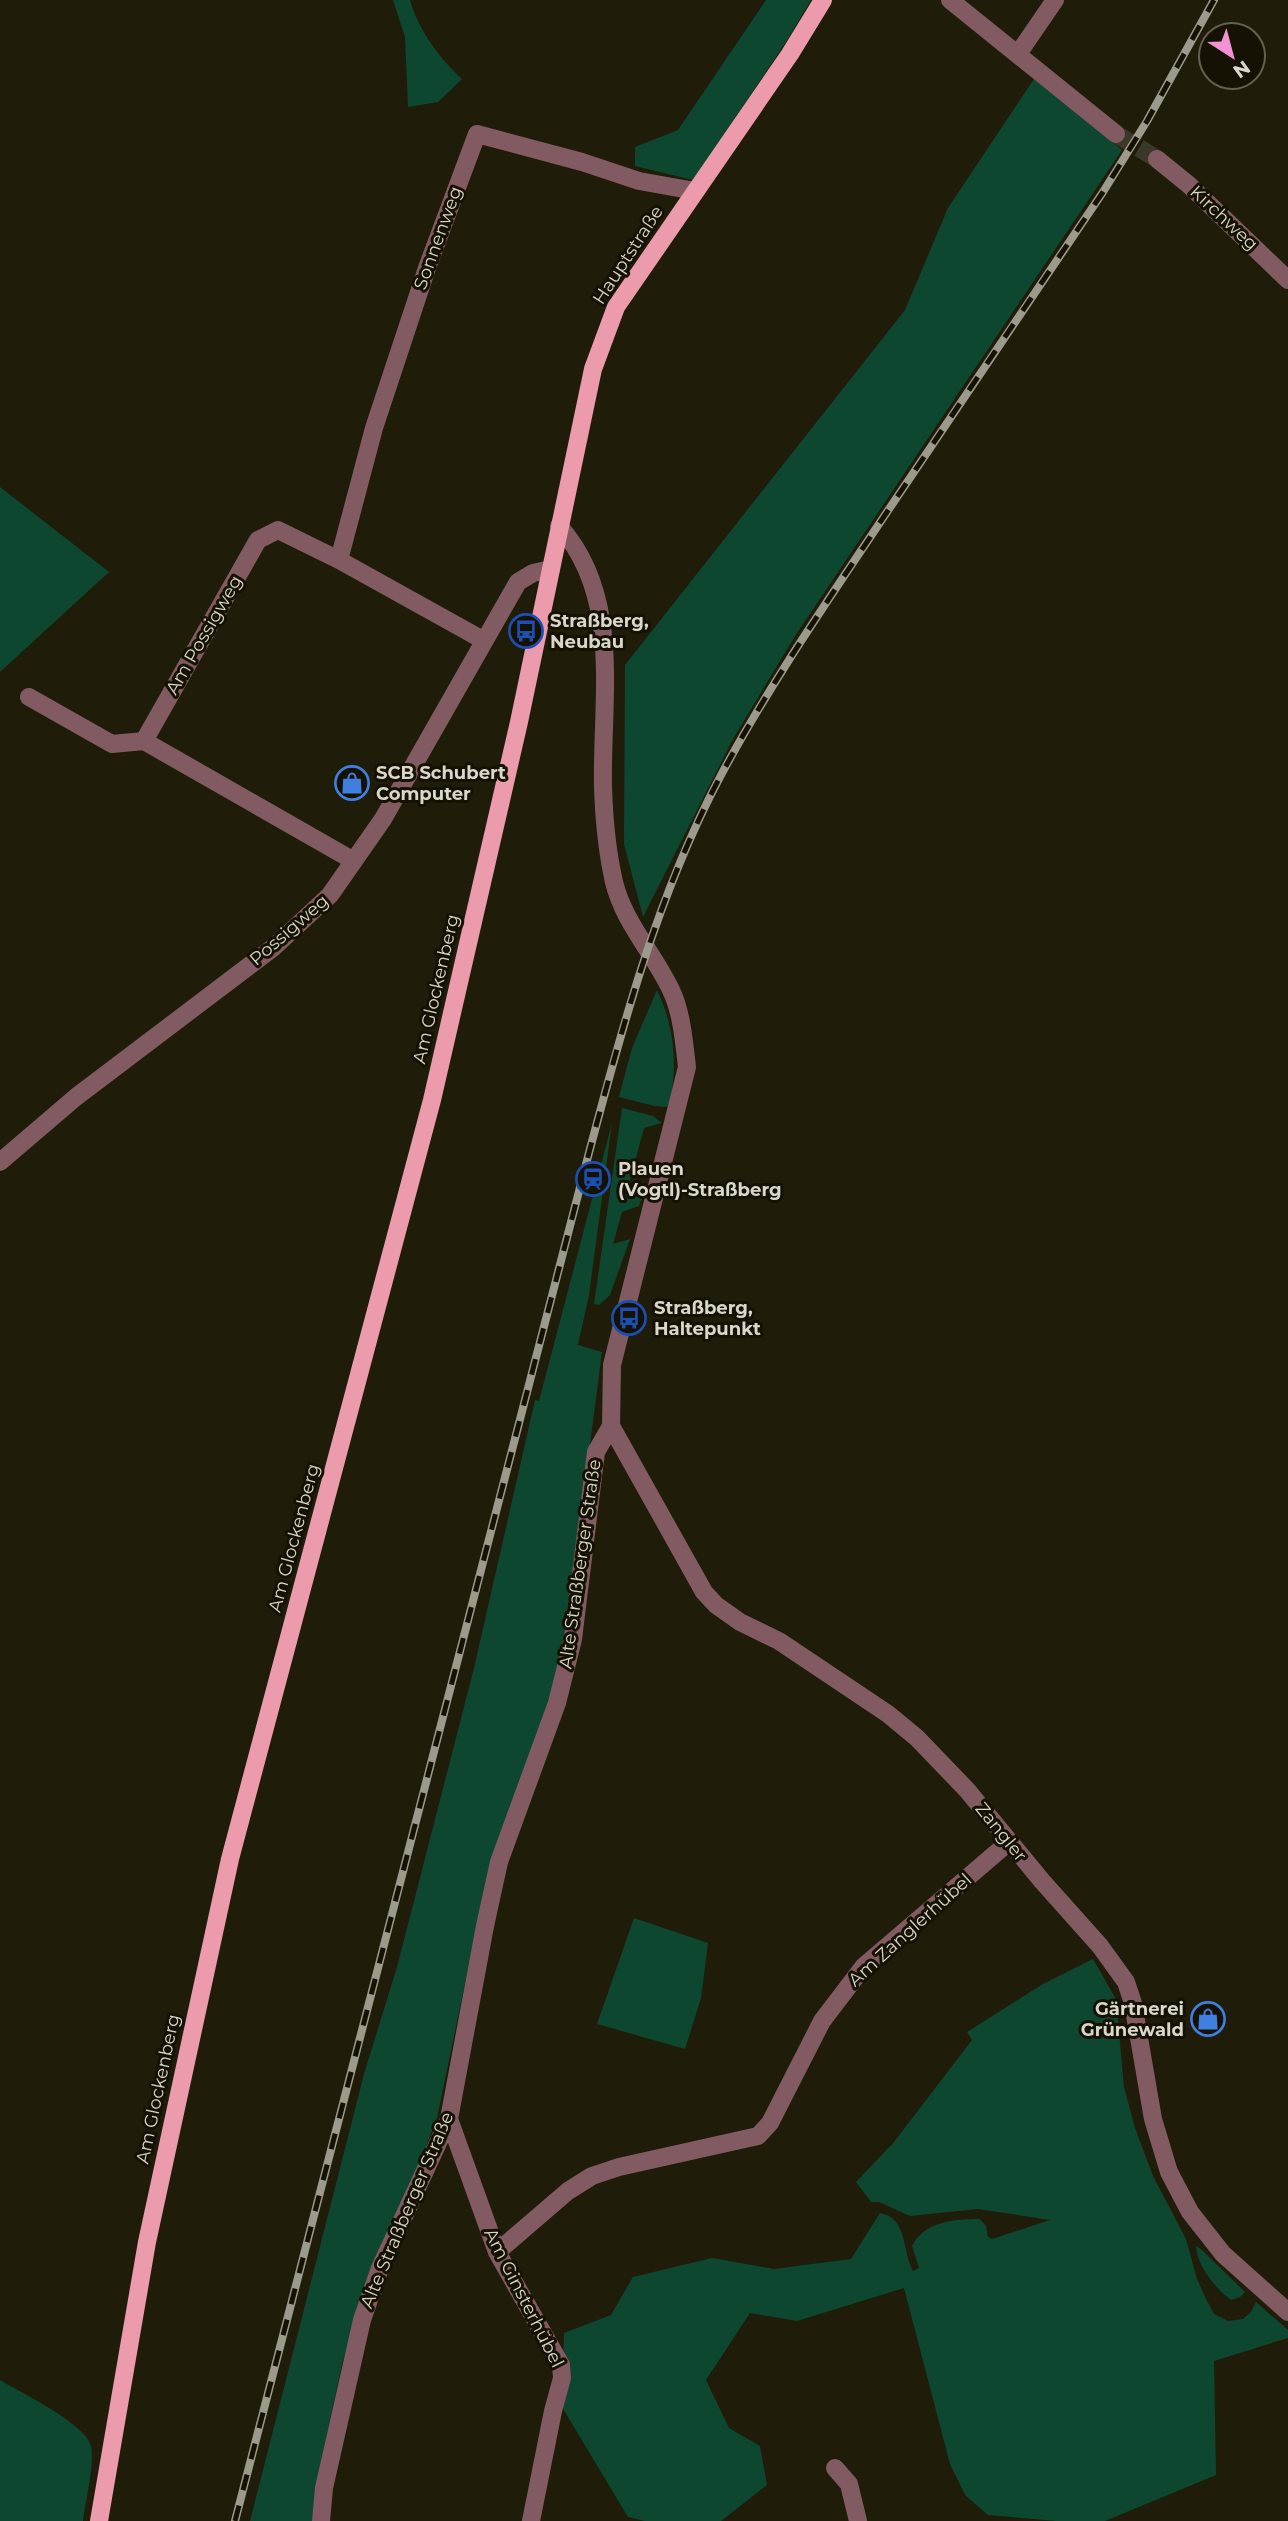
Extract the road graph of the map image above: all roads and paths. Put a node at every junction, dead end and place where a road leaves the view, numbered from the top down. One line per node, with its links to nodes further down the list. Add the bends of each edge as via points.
1 (823, 0): 7 (main road, Hauptstraße)
2 (950, 0): 4 (street)
3 (1055, 0): 4 (street)
4 (1018, 54): 5 (street)
5 (1116, 134)
6 (1157, 159): 8 (street, Kirchweg)
7 (695, 191): 9 (main road, Hauptstraße, via 616,307 593,369); 10 (street, Sonnenweg, via 639,181 477,134 374,428)
8 (1288, 280)
9 (559, 526): 11 (main road, Hauptstraße); 17 (street, Alte Straßberger Straße, via 585,562 600,615 605,648 603,788 615,883 626,916 671,990 683,1030 687,1067 612,1365)
10 (339, 560): 12 (street, Am Possigweg); 14 (street, Am Possigweg, via 278,530 258,540)
11 (551, 569): 12 (street, Possigweg, via 518,582); 23 (main road, Am Glockenberg, via 432,1100 230,1859 147,2242)
12 (483, 640): 15 (street, Possigweg, via 383,819)
13 (29, 697): 14 (street, via 111,744)
14 (144, 741): 15 (street)
15 (354, 861): 16 (street, Possigweg, via 330,895 274,947 76,1097)
16 (0, 1162)
17 (611, 1426): 18 (street, Zangler, via 704,1592 716,1605 779,1641 917,1738); 19 (street, Alte Straßberger Straße, via 596,1452 573,1639 557,1703 499,1862)
18 (1009, 1842): 20 (street, Am Zanglerhübel, via 858,1974 822,2021 771,2123 758,2136 592,2176); 21 (street, Zangler, via 1126,1982 1153,2119 1169,2172 1190,2212 1223,2254)
19 (449, 2119): 20 (street, Am Ginsterhübel); 24 (street, Alte Straßberger Straße, via 380,2268 362,2319 324,2488)
20 (497, 2252): 25 (street, Am Ginsterhübel, via 561,2365)
21 (1288, 2312)
22 (835, 2468): 26 (street, via 849,2484)
23 (99, 2521)
24 (321, 2521)
25 (531, 2521)
26 (858, 2521)

